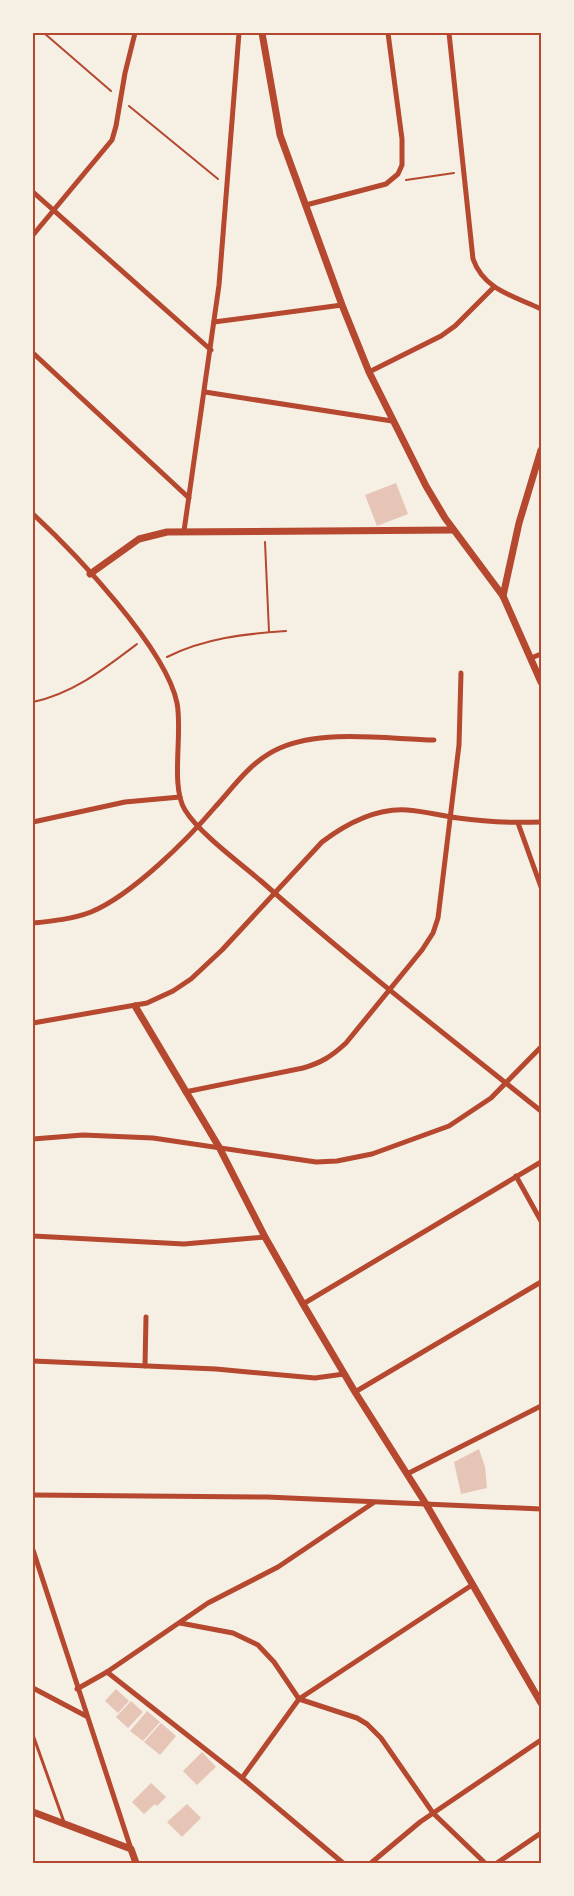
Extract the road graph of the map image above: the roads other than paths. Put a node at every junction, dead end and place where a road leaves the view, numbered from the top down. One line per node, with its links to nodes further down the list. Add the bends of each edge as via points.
1 (135, 33): 8 (street, via 112,140)
2 (239, 33): 13 (street)
3 (262, 33): 7 (street, via 280,135)
4 (388, 33): 7 (street, via 404,155 398,174 386,184)
5 (449, 33): 10 (street, via 474,259 477,270)
6 (33, 192): 8 (street)
7 (306, 206): 11 (street)
8 (53, 211): 9 (street); 14 (street)
9 (33, 235)
10 (494, 287): 12 (street); 16 (street, via 441,336)
11 (342, 305): 13 (street); 16 (street)
12 (541, 309)
13 (214, 322): 14 (street)
14 (211, 350): 17 (street)
15 (33, 352): 20 (street)
16 (369, 372): 18 (street)
17 (205, 392): 18 (street); 20 (street)
18 (392, 421): 22 (street)
19 (541, 450): 25 (street)
20 (189, 498): 23 (street)
21 (33, 514): 24 (street)
22 (453, 530): 23 (street); 25 (street)
23 (184, 531): 24 (street, via 139,539)
24 (90, 574): 31 (street, via 159,661 171,686 178,706)
25 (502, 596): 27 (street)
26 (541, 654): 27 (street)
27 (531, 658): 29 (street)
28 (461, 673): 32 (street, via 459,745)
29 (541, 682)
30 (434, 740): 36 (street, via 334,737 279,748 246,771)
31 (180, 797): 33 (street, via 124,802); 36 (street)
32 (450, 817): 35 (street); 38 (street, via 406,810 373,814 352,823 322,842); 40 (street, via 442,898 433,933)
33 (33, 822)
34 (541, 822): 35 (street)
35 (518, 823): 37 (street)
36 (198, 826): 38 (street); 39 (street, via 154,869 103,906 71,918)
37 (541, 887)
38 (276, 894): 40 (street); 41 (street, via 191,979 161,998)
39 (33, 923)
40 (391, 990): 44 (street); 45 (street, via 332,1057 303,1068)
41 (135, 1006): 42 (street); 45 (street)
42 (33, 1023)
43 (541, 1047): 44 (street)
44 (505, 1083): 46 (street); 48 (street, via 491,1098 449,1126 372,1154 316,1162)
45 (185, 1092): 48 (street)
46 (541, 1111)
47 (33, 1139): 48 (street, via 113,1135)
48 (219, 1147): 53 (street)
49 (541, 1162): 50 (street)
50 (516, 1176): 51 (street); 55 (street)
51 (541, 1221)
52 (33, 1236): 53 (street, via 184,1244)
53 (266, 1237): 55 (street)
54 (541, 1282): 60 (street)
55 (303, 1304): 59 (street)
56 (146, 1317): 58 (street)
57 (33, 1361): 58 (street)
58 (146, 1366): 59 (street, via 315,1377)
59 (344, 1374): 60 (street)
60 (355, 1392): 62 (street)
61 (541, 1406): 62 (street)
62 (407, 1474): 65 (street)
63 (33, 1495): 64 (street)
64 (375, 1502): 65 (street); 69 (street, via 278,1567 221,1596)
65 (426, 1504): 66 (street); 68 (street)
66 (541, 1509)
67 (33, 1550): 72 (street)
68 (472, 1585): 73 (street); 74 (street)
69 (180, 1623): 70 (street); 73 (street, via 232,1634 258,1645)
70 (107, 1672): 72 (street); 78 (street)
71 (33, 1688): 75 (street)
72 (77, 1689): 75 (street)
73 (299, 1699): 78 (street); 80 (street, via 367,1724)
74 (541, 1702)
75 (86, 1716): 83 (street)
76 (33, 1735): 81 (lane)
77 (541, 1740): 80 (street)
78 (242, 1778): 85 (street)
79 (33, 1812): 81 (street)
80 (434, 1813): 86 (street); 87 (street)
81 (64, 1824): 83 (street)
82 (541, 1833): 88 (street)
83 (131, 1849): 84 (street)
84 (136, 1863)
85 (343, 1863)
86 (371, 1863)
87 (485, 1863)
88 (497, 1863)

